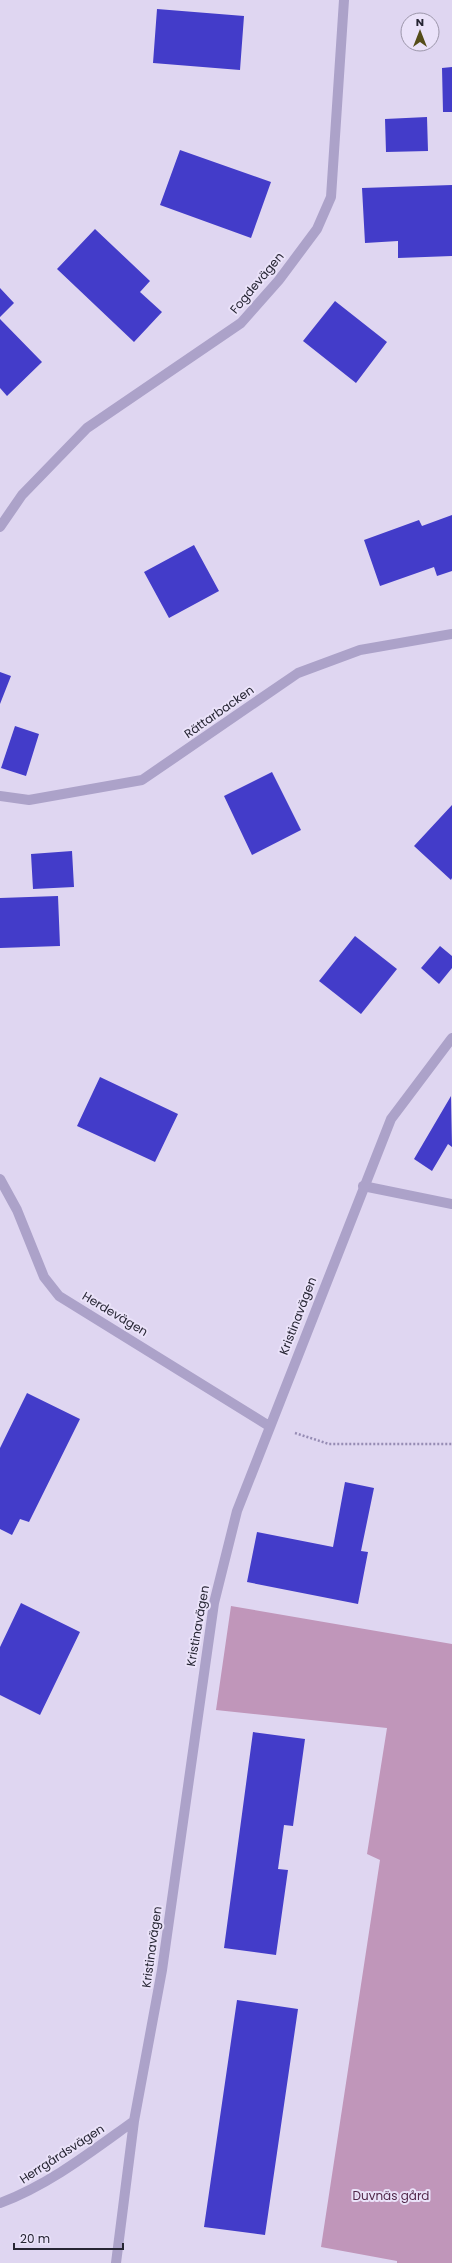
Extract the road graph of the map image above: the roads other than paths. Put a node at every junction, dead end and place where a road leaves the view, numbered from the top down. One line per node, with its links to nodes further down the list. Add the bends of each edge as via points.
1 (344, 0): 2 (street, Fogdevägen, via 331,197 317,229 279,280 241,323 87,428 22,495)
2 (0, 527)
3 (452, 634): 4 (street, Rättarbacken, via 360,650 298,673 142,780 29,800)
4 (0, 796)
5 (452, 1038): 7 (street, Kristinavägen, via 391,1119)
6 (0, 1179): 9 (street, Herdevägen, via 17,1210 44,1277 59,1296)
7 (363, 1186): 8 (street); 9 (street, Kristinavägen)
8 (452, 1204)
9 (269, 1426): 10 (street, Kristinavägen, via 237,1511 214,1603 162,1970)
10 (134, 2121): 11 (street, Herrgårdsvägen, via 23,2194); 12 (street, Kristinavägen)
11 (0, 2203)
12 (116, 2263)

